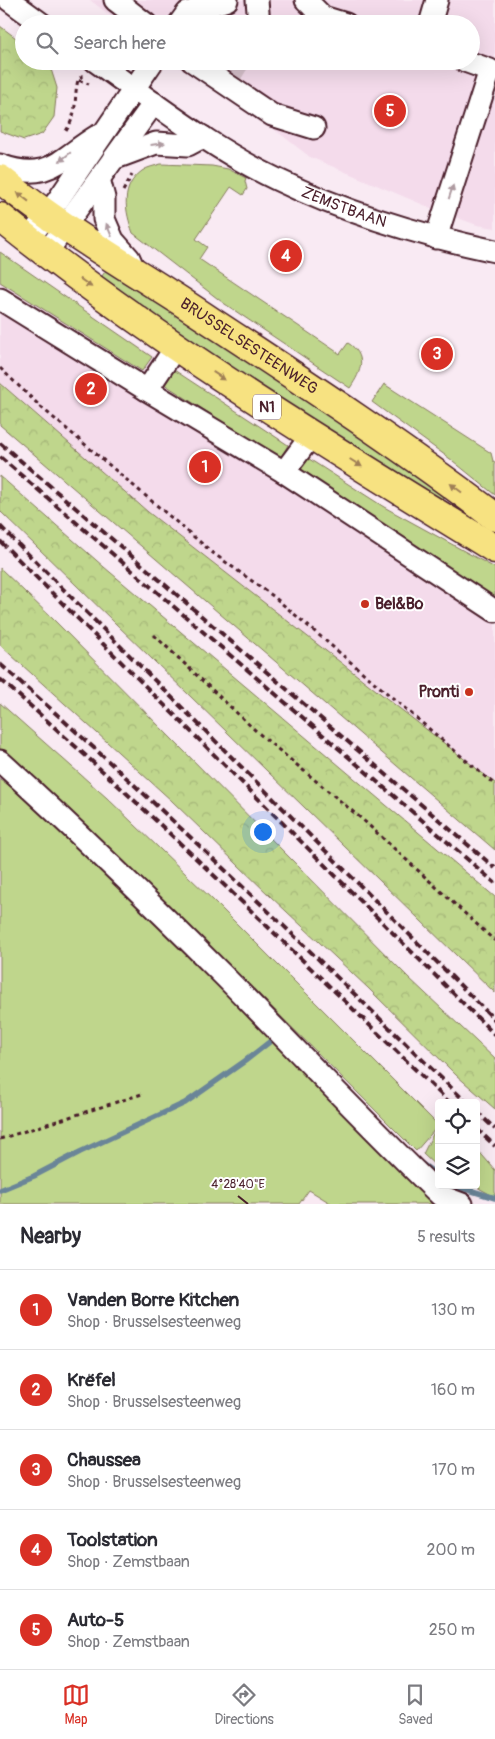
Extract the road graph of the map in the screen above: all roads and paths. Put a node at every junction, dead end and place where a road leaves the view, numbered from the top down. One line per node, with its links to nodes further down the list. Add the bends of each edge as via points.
1 (9, 0): 7 (street)
2 (115, 0): 8 (street)
3 (227, 0): 9 (street)
4 (257, 0): 10 (street)
5 (306, 0): 11 (street)
6 (437, 0): 12 (street)
7 (30, 15)
8 (134, 15)
9 (186, 15)
10 (258, 15)
11 (321, 15)
12 (433, 15)
13 (480, 66): 17 (street)
14 (108, 70): 19 (street, ZEMSTBAAN)
15 (147, 70): 19 (street)
16 (207, 70): 21 (street, via 272,115)
17 (493, 71): 33 (street, one-way to 17)
18 (78, 80): 23 (path, via 73,119)
19 (134, 88): 20 (street, ZEMSTBAAN); 22 (street)
20 (154, 103): 24 (street, ZEMSTBAAN); 25 (street)
21 (314, 128)
22 (105, 130): 26 (street, one-way to 26, via 61,162 36,172); 32 (street)
23 (62, 137)
24 (204, 137): 25 (street, one-way to 24, via 156,143 188,145); 33 (street, ZEMSTBAAN, via 275,178 336,206)
25 (113, 158): 29 (street)
26 (0, 165)
27 (136, 171): 30 (path, via 124,186)
28 (0, 179): 32 (main road, BRUSSELSESTEENWEG / N1, one-way to 28)
29 (99, 179): 32 (street); 36 (street, one-way to 29, via 104,219 104,198)
30 (123, 193)
31 (0, 217): 34 (main road, N1)
32 (56, 221): 34 (street); 36 (main road, BRUSSELSESTEENWEG / N1)
33 (436, 238): 35 (street, ZEMSTBAAN)
34 (37, 247): 38 (main road, N1, one-way to 38)
35 (495, 251)
36 (135, 271): 43 (main road, BRUSSELSESTEENWEG / N1, one-way to 36, via 429,467)
37 (0, 299): 40 (street)
38 (175, 348): 40 (street); 41 (main road, N1, one-way to 41)
39 (0, 368): 48 (path, via 42,408 213,553 273,596)
40 (147, 390): 42 (street)
41 (311, 436): 42 (street); 44 (main road, N1, one-way to 44)
42 (284, 472): 45 (street)
43 (495, 517)
44 (495, 549)
45 (495, 611)
46 (154, 635): 49 (path, via 256,731 362,820)
47 (0, 761): 52 (street, via 89,843 421,1177 441,1196)
48 (495, 785)
49 (495, 941)
50 (142, 1094): 51 (path)
51 (0, 1139)
52 (462, 1204)

